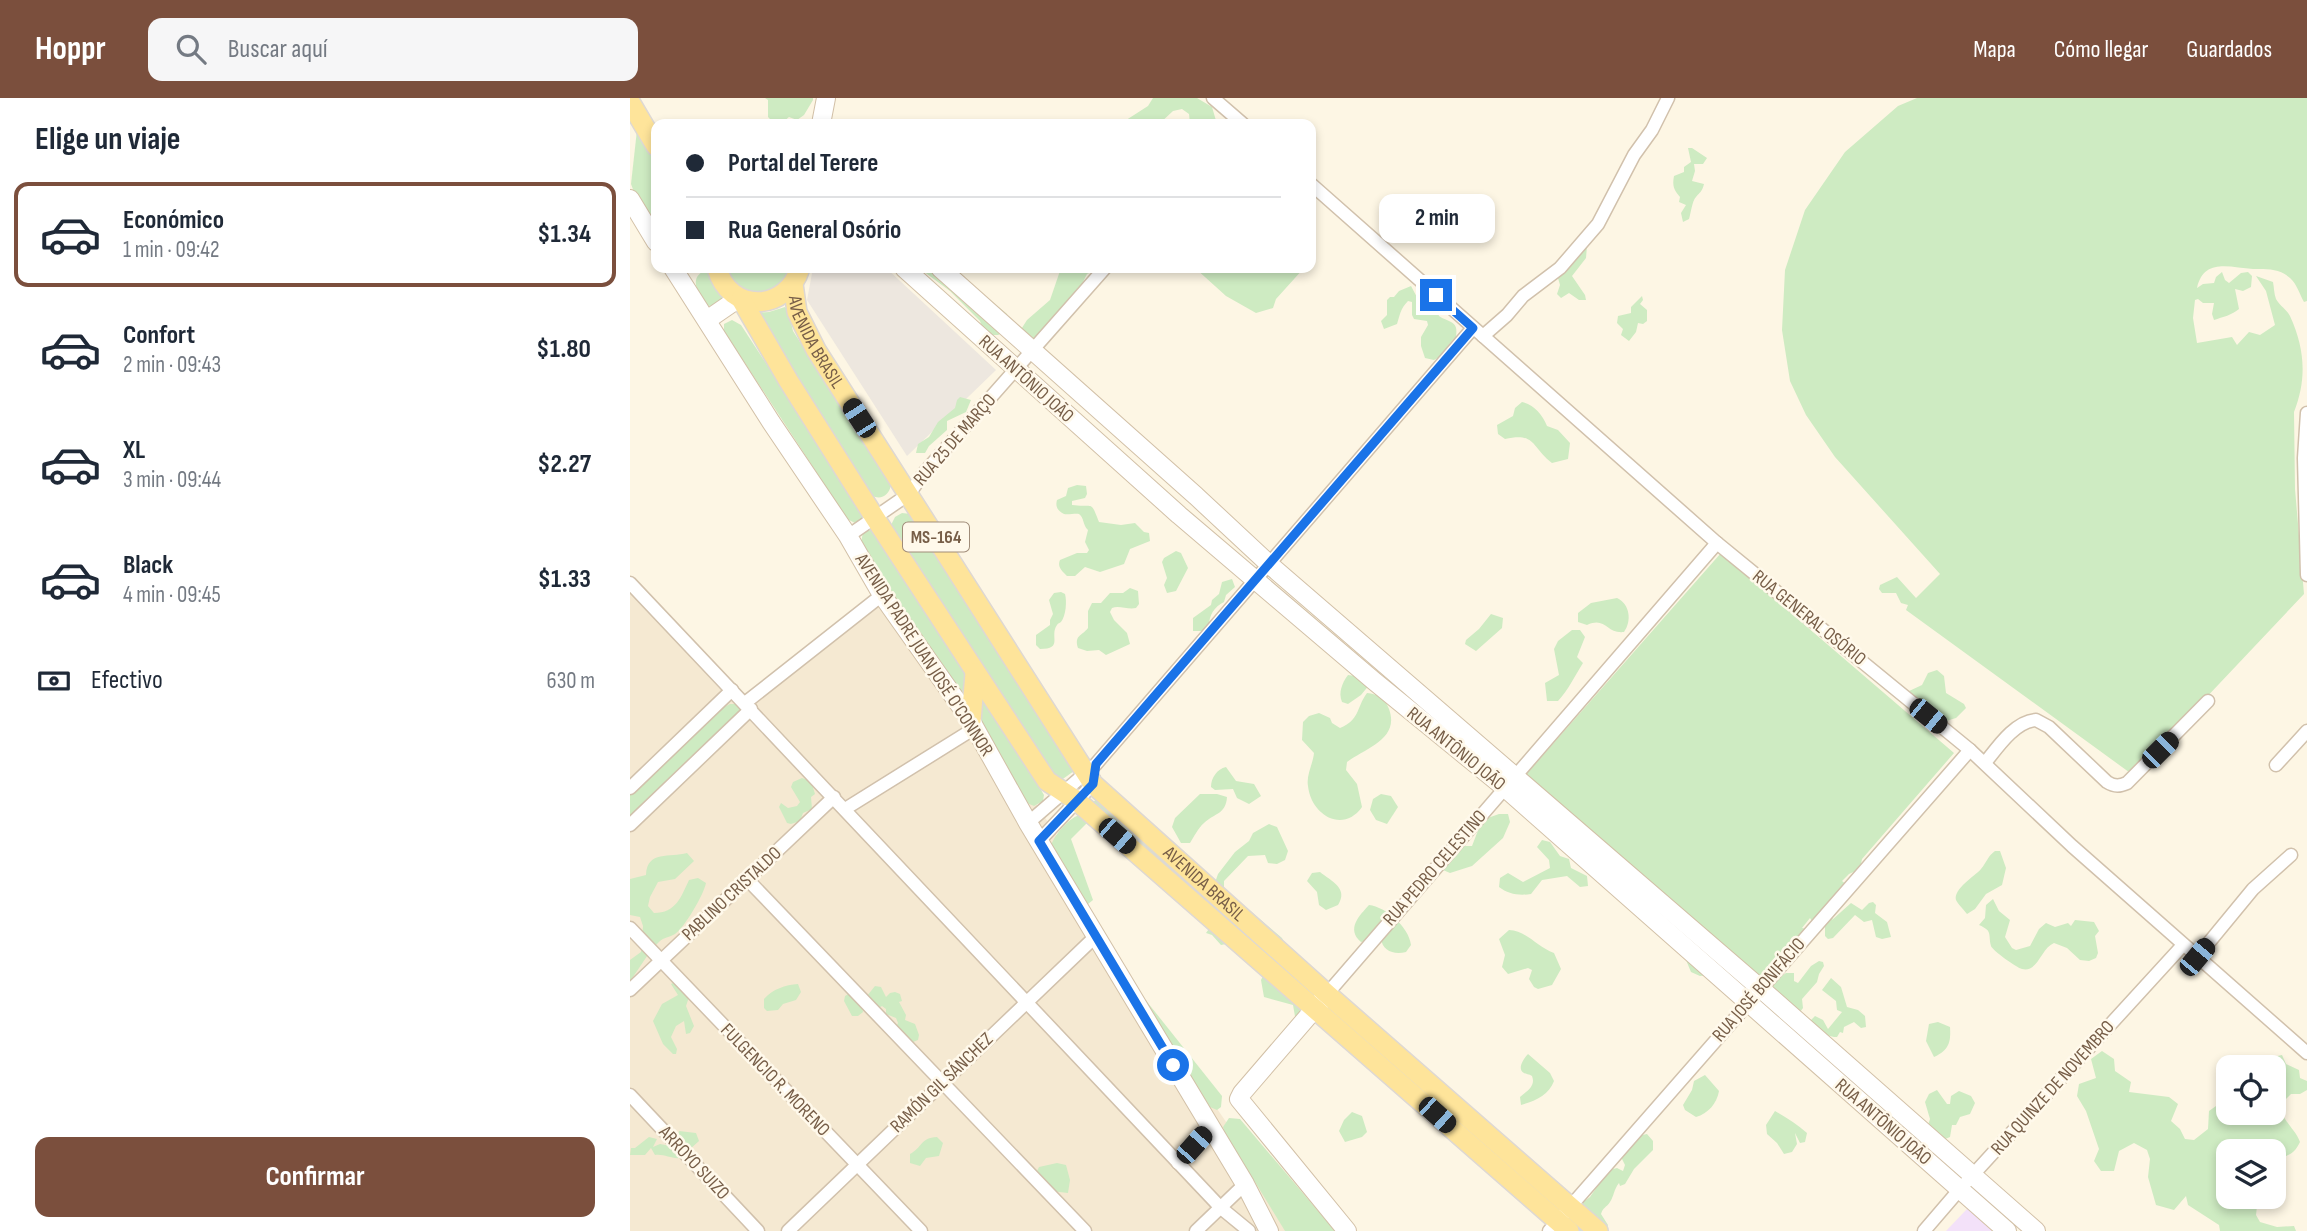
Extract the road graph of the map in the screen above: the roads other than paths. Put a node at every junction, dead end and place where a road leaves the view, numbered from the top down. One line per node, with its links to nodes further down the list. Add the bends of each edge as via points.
1 (826, 98): 5 (main road)
2 (1213, 98): 6 (street)
3 (1668, 98): 19 (street, via 1598,224 1560,268 1523,296 1507,315)
4 (631, 107): 7 (main road)
5 (822, 119)
6 (1233, 119)
7 (651, 138)
8 (1316, 188): 19 (street, RUA GENERAL OSÓRIO)
9 (630, 198): 10 (main road)
10 (651, 234)
11 (682, 273): 18 (main road, AVENIDA PADRE JUAN JOSÉ O'CONNOR)
12 (719, 273): 17 (main road, MS-164)
13 (909, 273): 21 (main road, RUA ANTÔNIO JOÃO)
14 (946, 273): 20 (main road, RUA ANTÔNIO JOÃO)
15 (1101, 273): 20 (street, RUA 25 DE MARÇO)
16 (797, 276): 17 (main road, via 782,295 769,301); 23 (main road, AVENIDA BRASIL / MS-164, via 797,312 803,328)
17 (740, 299): 18 (main road); 26 (main road, AVENIDA BRASIL / MS-164)
18 (707, 320): 27 (main road, AVENIDA PADRE JUAN JOSÉ O'CONNOR)
19 (1478, 332): 28 (street, RUA GENERAL OSÓRIO); 29 (street)
20 (1033, 351): 21 (street, RUA 25 DE MARÇO); 24 (main road, RUA ANTÔNIO JOÃO)
21 (1017, 371): 23 (street, RUA 25 DE MARÇO); 25 (main road, RUA ANTÔNIO JOÃO)
22 (2307, 413): 30 (street)
23 (909, 494): 26 (street, RUA 25 DE MARÇO); 45 (main road, AVENIDA BRASIL / MS-164)
24 (1196, 496): 25 (main road); 29 (main road, RUA ANTÔNIO JOÃO)
25 (1179, 515): 31 (main road, RUA ANTÔNIO JOÃO)
26 (875, 518): 27 (street, RUA 25 DE MARÇO); 35 (main road, AVENIDA BRASIL / MS-164)
27 (848, 536): 33 (main road, AVENIDA PADRE JUAN JOSÉ O'CONNOR)
28 (1717, 543): 42 (street, RUA GENERAL OSÓRIO); 46 (street, RUA PEDRO CELESTINO)
29 (1270, 565): 31 (street); 34 (main road, RUA ANTÔNIO JOÃO)
30 (2307, 575)
31 (1255, 581): 36 (main road, RUA ANTÔNIO JOÃO); 45 (street)
32 (630, 583): 37 (street)
33 (882, 595): 39 (street); 40 (main road, AVENIDA PADRE JUAN JOSÉ O'CONNOR)
34 (1386, 666): 36 (main road); 46 (main road, RUA ANTÔNIO JOÃO)
35 (975, 673): 40 (main road); 48 (main road, AVENIDA BRASIL / MS-164, via 1042,775)
36 (1374, 681): 46 (main road, RUA ANTÔNIO JOÃO)
37 (732, 690): 39 (street); 47 (street)
38 (2208, 701): 43 (street, via 2121,786 2107,782 2036,720 2017,727)
39 (748, 706): 49 (street); 52 (street)
40 (973, 724): 50 (street); 51 (main road, AVENIDA PADRE JUAN JOSÉ O'CONNOR)
41 (2307, 731): 44 (street)
42 (1970, 750): 43 (street, RUA GENERAL OSÓRIO); 61 (street, RUA JOSÉ BONIFÁCIO)
43 (1985, 763): 58 (street, RUA GENERAL OSÓRIO)
44 (2276, 765)
45 (1092, 774): 48 (street); 63 (main road, AVENIDA BRASIL / MS-164)
46 (1509, 781): 61 (main road, RUA ANTÔNIO JOÃO); 63 (street, RUA PEDRO CELESTINO); 65 (main road, RUA ANTÔNIO JOÃO)
47 (630, 788)
48 (1070, 796): 51 (street); 53 (street); 63 (main road, AVENIDA BRASIL / MS-164)
49 (834, 797): 50 (street); 55 (street, PABLINO CRISTALDO)
50 (845, 809): 64 (street)
51 (1028, 823): 53 (main road, AVENIDA PADRE JUAN JOSÉ O'CONNOR)
52 (630, 825)
53 (1039, 841): 57 (main road, AVENIDA PADRE JUAN JOSÉ O'CONNOR)
54 (2291, 855): 59 (street, via 2253,889)
55 (747, 879): 60 (street, PABLINO CRISTALDO); 67 (street)
56 (630, 928): 60 (street, FULGENCIO R. MORENO)
57 (1096, 936): 64 (street, RAMÓN GIL SÁNCHEZ); 69 (main road, AVENIDA PADRE JUAN JOSÉ O'CONNOR)
58 (2183, 945): 59 (street, RUA GENERAL OSÓRIO); 72 (street, RUA QUINZE DE NOVEMBRO)
59 (2197, 957): 66 (street, RUA GENERAL OSÓRIO)
60 (661, 961): 62 (street, PABLINO CRISTALDO); 71 (street, FULGENCIO R. MORENO)
61 (1760, 988): 65 (street, RUA JOSÉ BONIFÁCIO); 72 (main road, RUA ANTÔNIO JOÃO)
62 (630, 990)
63 (1321, 1001): 76 (main road, AVENIDA BRASIL / MS-164); 84 (main road, RUA PEDRO CELESTINO, via 1239,1099)
64 (1027, 1002): 67 (street, RAMÓN GIL SÁNCHEZ); 70 (street)
65 (1747, 1004): 74 (main road, RUA ANTÔNIO JOÃO); 76 (street, RUA JOSÉ BONIFÁCIO)
66 (2307, 1053)
67 (943, 1083): 71 (street, RAMÓN GIL SÁNCHEZ); 80 (street)
68 (630, 1095): 77 (street, ARROYO SUIZO)
69 (1210, 1128): 70 (street); 73 (main road, AVENIDA PADRE JUAN JOSÉ O'CONNOR)
70 (1178, 1163): 75 (street)
71 (858, 1165): 78 (street, RAMÓN GIL SÁNCHEZ); 79 (street, FULGENCIO R. MORENO)
72 (1973, 1175): 74 (street, RUA QUINZE DE NOVEMBRO); 88 (main road, RUA ANTÔNIO JOÃO)
73 (1245, 1184): 75 (street); 83 (main road, AVENIDA PADRE JUAN JOSÉ O'CONNOR)
74 (1960, 1189): 86 (street, RUA QUINZE DE NOVEMBRO); 87 (main road, RUA ANTÔNIO JOÃO)
75 (1221, 1208): 81 (street); 82 (street)
76 (1562, 1223): 85 (main road, AVENIDA BRASIL / MS-164)
77 (758, 1231)
78 (788, 1231)
79 (921, 1231)
80 (1085, 1231)
81 (1196, 1231)
82 (1249, 1231)
83 (1269, 1231)
84 (1347, 1231)
85 (1598, 1231)
86 (1924, 1231)
87 (2007, 1231)
88 (2036, 1231)

